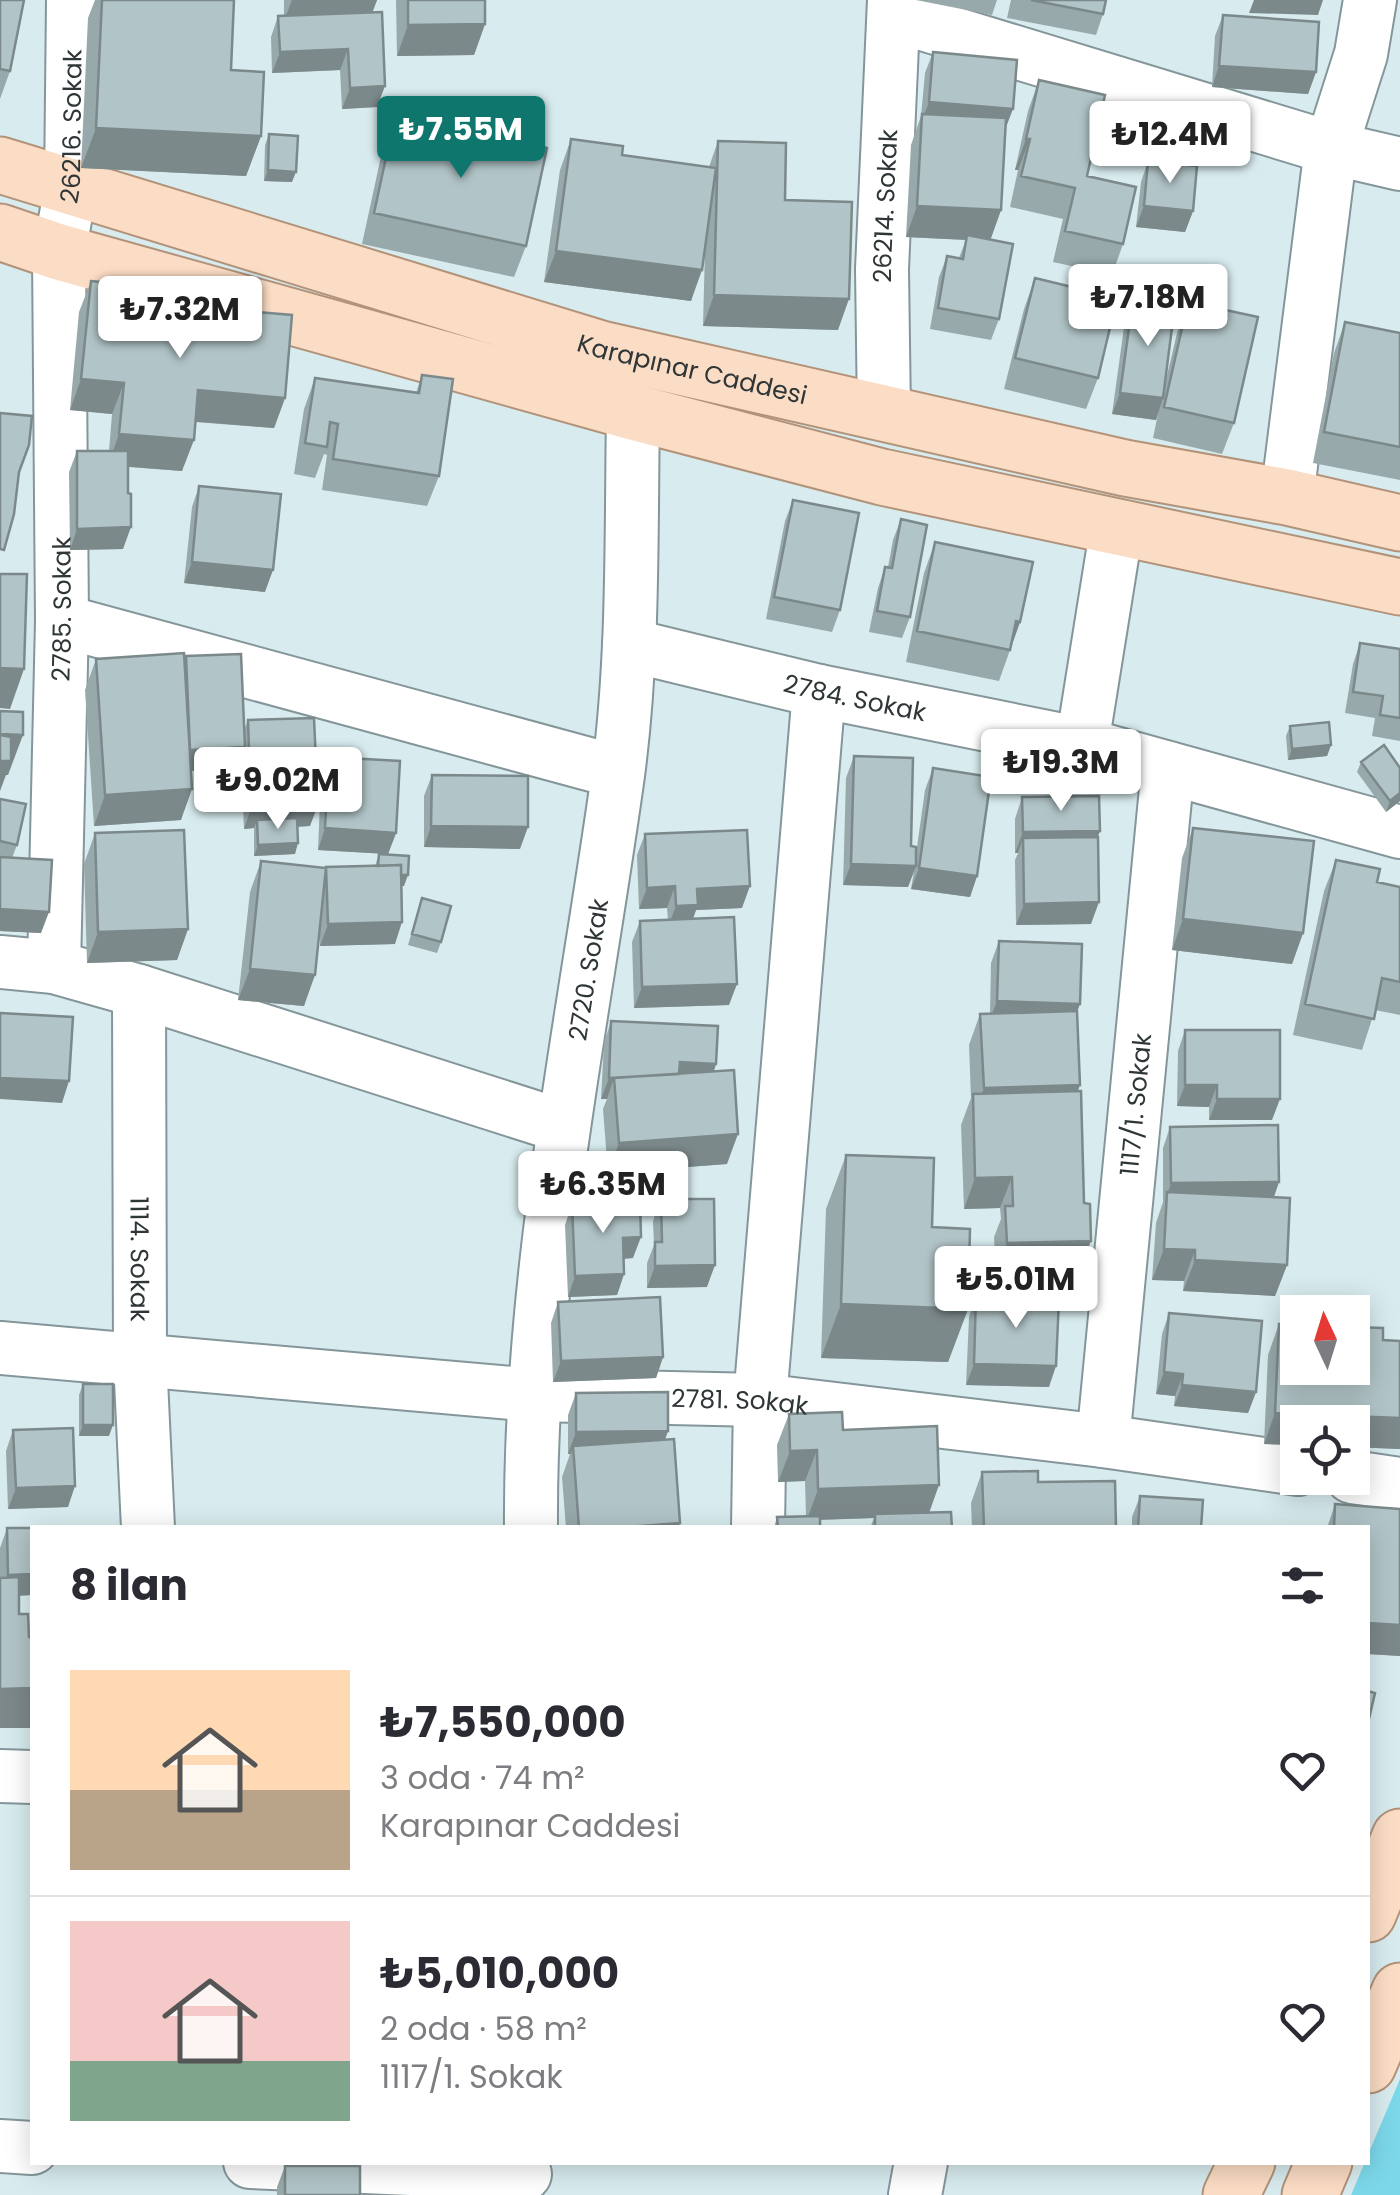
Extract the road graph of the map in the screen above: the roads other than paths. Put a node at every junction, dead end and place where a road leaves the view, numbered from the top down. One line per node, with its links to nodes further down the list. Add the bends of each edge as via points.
1 (73, 0): 8 (street, 26216. Sokak)
2 (894, 0): 12 (street, 26214. Sokak, via 882,269)
3 (908, 0): 5 (street, via 923,24)
4 (1370, 0): 5 (street, via 1361,54)
5 (1331, 148): 7 (street); 13 (street)
6 (0, 164): 8 (main road, Karapınar Caddesi)
7 (1400, 164)
8 (71, 188): 10 (street, 26216. Sokak); 12 (main road, Karapınar Caddesi, via 601,349)
9 (0, 232): 10 (main road)
10 (59, 252): 11 (main road); 17 (street, 2785. Sokak)
11 (633, 412): 15 (main road, via 882,477); 18 (street, 2720. Sokak)
12 (884, 414): 13 (main road, Karapınar Caddesi)
13 (1288, 497): 14 (main road, Karapınar Caddesi)
14 (1400, 522)
15 (1117, 526): 16 (main road); 20 (street)
16 (1400, 587)
17 (62, 622): 22 (street); 25 (street, 2785. Sokak)
18 (629, 645): 19 (street, 2784. Sokak); 22 (street, 2720. Sokak)
19 (818, 691): 20 (street, 2784. Sokak); 31 (street)
20 (1082, 744): 21 (street, 2784. Sokak)
21 (1168, 768): 23 (street, 2784. Sokak); 32 (street, 1117/1. Sokak)
22 (618, 772): 27 (street, 2720. Sokak)
23 (1400, 832)
24 (0, 962): 25 (street)
25 (54, 967): 26 (street)
26 (139, 991): 27 (street); 29 (street, 1114. Sokak)
27 (562, 1126): 30 (street, 2720. Sokak)
28 (0, 1348): 29 (street, 2781. Sokak)
29 (140, 1359): 30 (street, 2781. Sokak); 36 (street, 1114. Sokak)
30 (535, 1395): 31 (street, 2781. Sokak); 37 (street, 2720. Sokak)
31 (760, 1400): 32 (street, 2781. Sokak); 38 (street)
32 (1103, 1441): 33 (street, 2781. Sokak)
33 (1280, 1466)
34 (1370, 1480): 35 (street)
35 (1400, 1484)
36 (148, 1525)
37 (530, 1525)
38 (758, 1525)
39 (0, 1776): 40 (street)
40 (30, 1777)
41 (1400, 1837): 42 (main road)
42 (1378, 1909)
43 (1400, 1991): 44 (main road)
44 (1370, 2060)
45 (0, 2146): 46 (street)
46 (30, 2148)
47 (305, 2165): 51 (street)
48 (921, 2165): 52 (street)
49 (1246, 2165): 53 (main road)
50 (1323, 2165): 54 (main road)
51 (525, 2177)
52 (915, 2195)
53 (1231, 2195)
54 (1310, 2195)

